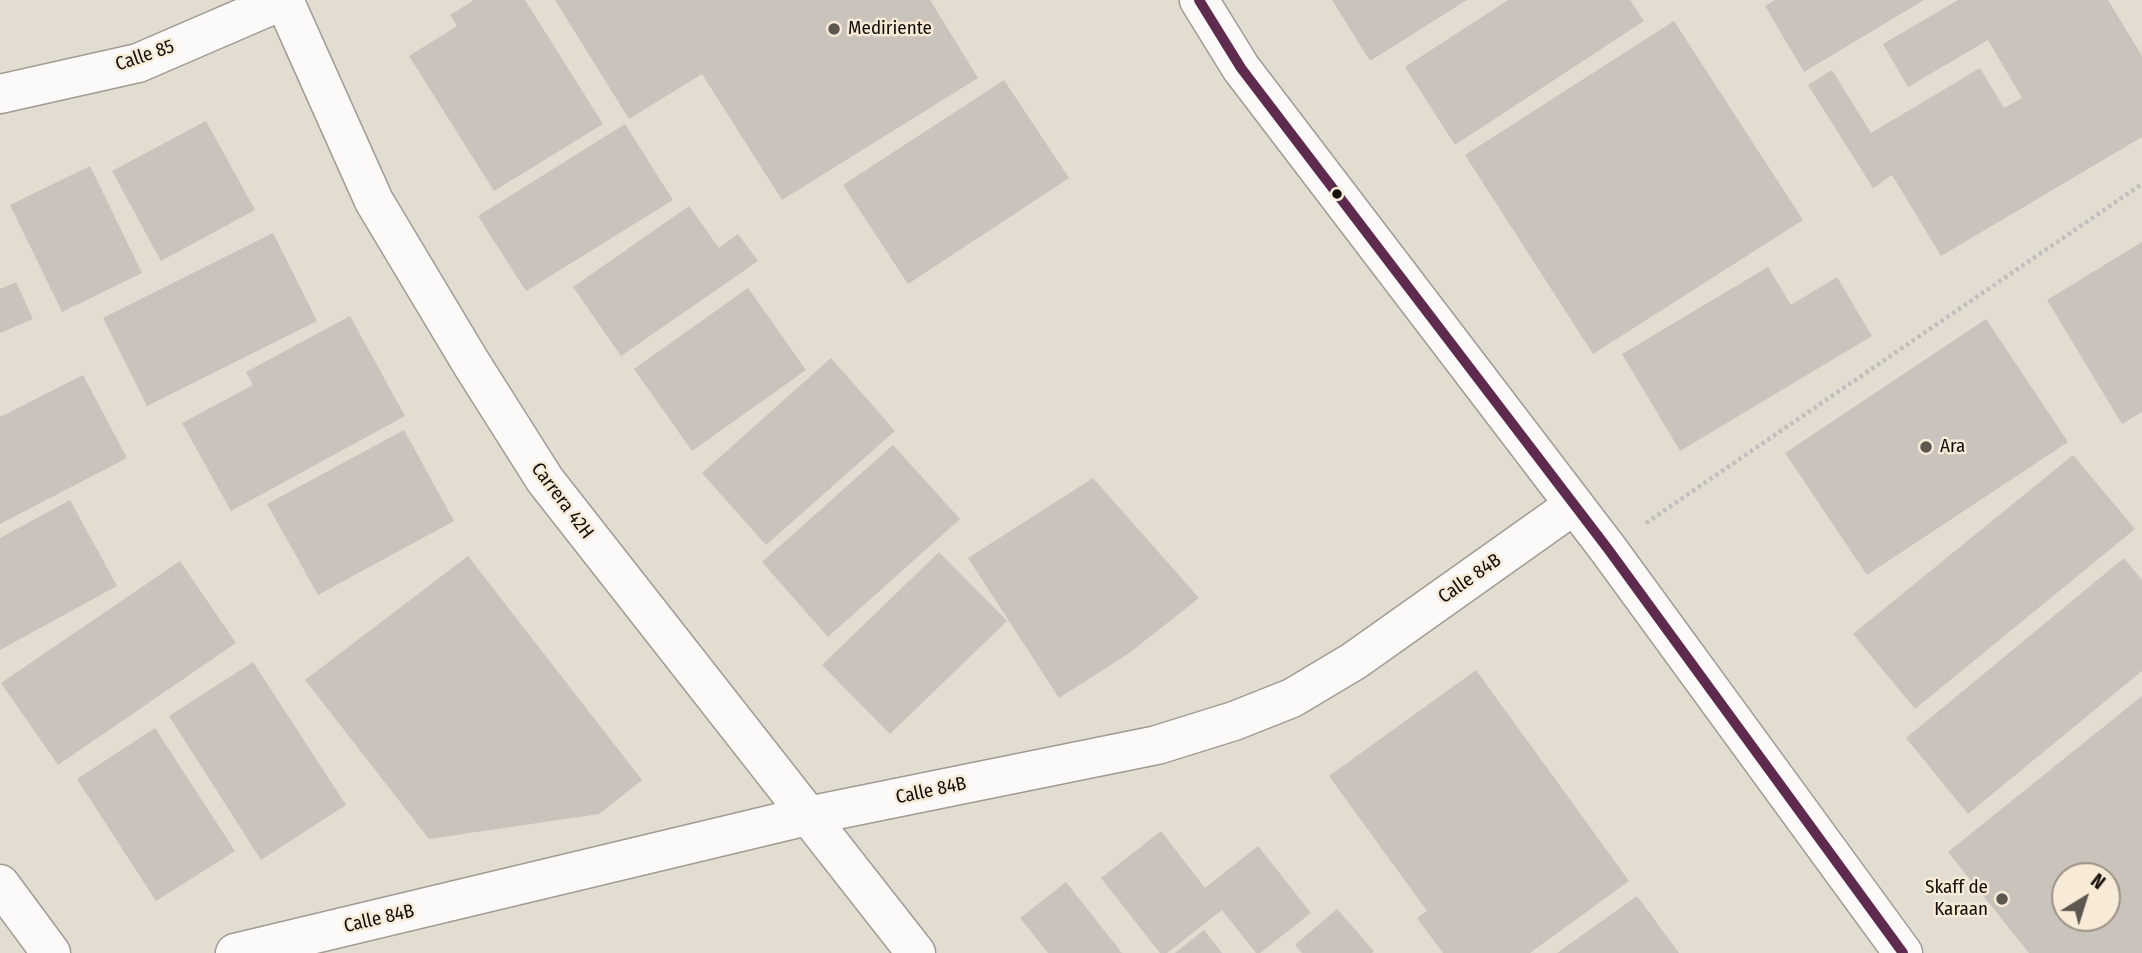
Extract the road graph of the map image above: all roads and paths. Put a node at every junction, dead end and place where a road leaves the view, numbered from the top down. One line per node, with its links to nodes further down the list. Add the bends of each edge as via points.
1 (284, 0): 3 (street, Calle 85, via 138,62); 7 (street, Carrera 42H, via 374,201 545,480)
2 (1199, 0): 5 (street, via 1241,68)
3 (0, 94)
4 (2142, 184): 6 (path)
5 (1574, 505): 6 (street); 7 (street, Calle 84B, via 1354,662 1292,698 1157,745)
6 (1608, 549): 12 (street)
7 (807, 816): 10 (street, Calle 84B); 11 (street, Carrera 42H)
8 (0, 884): 9 (street)
9 (51, 953)
10 (235, 953)
11 (916, 953)
12 (1903, 953)

